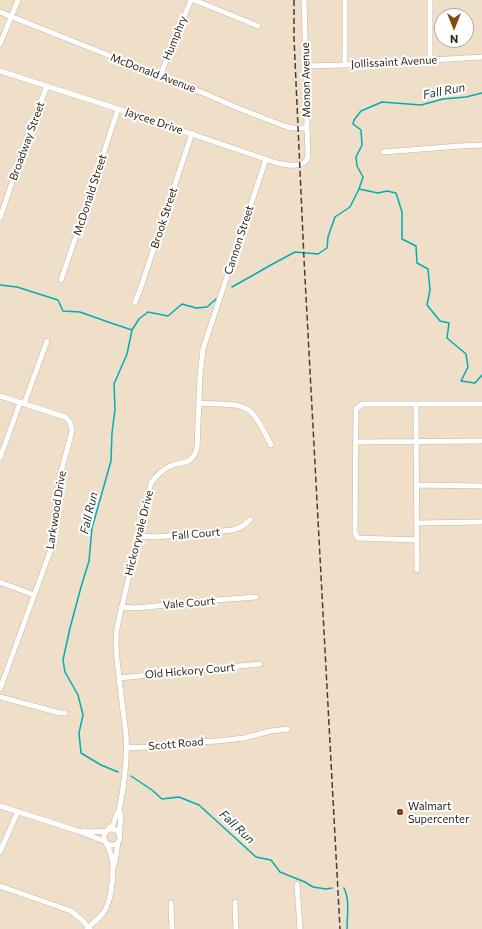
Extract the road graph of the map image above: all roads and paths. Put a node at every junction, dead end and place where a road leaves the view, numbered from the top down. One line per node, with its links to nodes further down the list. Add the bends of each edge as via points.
1 (18, 0): 8 (street)
2 (191, 0): 16 (street, Humphry)
3 (194, 0): 9 (street)
4 (304, 0): 14 (street, Monon Avenue)
5 (345, 0): 13 (street)
6 (430, 0): 12 (street)
7 (0, 12): 8 (street, McDonald Avenue)
8 (11, 17): 10 (street); 16 (street, McDonald Avenue)
9 (258, 26)
10 (0, 44)
11 (482, 57): 12 (street, Jollissaint Avenue)
12 (430, 60): 13 (street, Jollissaint Avenue)
13 (345, 65): 14 (street, Jollissaint Avenue)
14 (306, 66): 19 (street, Monon Avenue)
15 (0, 71): 17 (street, Jaycee Drive)
16 (160, 76): 19 (street, McDonald Avenue, via 287,127)
17 (47, 86): 18 (street, Jaycee Drive); 25 (street, Broadway Street)
18 (118, 109): 20 (street, Jaycee Drive); 26 (street, McDonald Street)
19 (307, 128): 24 (street, Monon Avenue)
20 (192, 134): 23 (street, Jaycee Drive); 27 (street, Brook Street)
21 (482, 145): 22 (street)
22 (383, 152)
23 (266, 159): 24 (street, Jaycee Drive, via 290,165 304,163); 28 (street, Cannon Street)
24 (308, 159)
25 (0, 218)
26 (61, 280)
27 (135, 302)
28 (212, 320): 32 (street, Hickoryvale Drive, via 201,359)
29 (48, 341): 31 (street)
30 (0, 396): 31 (street, Larkwood Drive)
31 (22, 403): 39 (street); 49 (street, Larkwood Drive, via 65,417 72,427 60,476 51,549)
32 (199, 403): 38 (street, via 248,409); 45 (street, Hickoryvale Drive, via 196,453 191,460 161,471 154,479)
33 (416, 404): 34 (street); 35 (street, via 362,404 356,409); 36 (street)
34 (482, 404)
35 (355, 442): 36 (street); 46 (street, via 355,533 358,538)
36 (416, 442): 37 (street); 40 (street)
37 (482, 442)
38 (271, 445)
39 (0, 458)
40 (416, 485): 41 (street); 44 (street)
41 (482, 486)
42 (250, 520): 45 (street, Fall Court, via 233,530 157,538)
43 (482, 522): 44 (street)
44 (417, 523): 46 (street)
45 (138, 536): 51 (street, Hickoryvale Drive)
46 (417, 540): 47 (street)
47 (417, 570)
48 (0, 582): 49 (street)
49 (34, 595): 54 (street, Larkwood Drive)
50 (256, 598): 51 (street, Vale Court)
51 (122, 607): 53 (street, Hickoryvale Drive, via 116,634)
52 (260, 664): 53 (street, Old Hickory Court)
53 (119, 678): 58 (street, Hickoryvale Drive)
54 (0, 689)
55 (0, 697): 56 (street)
56 (65, 713)
57 (288, 729): 58 (street, Scott Road, via 244,738)
58 (126, 748): 60 (street, via 126,769)
59 (0, 806): 61 (street)
60 (119, 811): 62 (street); 64 (street, via 122,815)
61 (18, 812): 63 (street); 67 (street)
62 (107, 830): 63 (street); 64 (street, via 114,829); 65 (street)
63 (78, 831): 65 (street)
64 (119, 835): 66 (street)
65 (105, 842): 66 (street, via 111,845); 68 (street)
66 (118, 842): 68 (street)
67 (0, 852)
68 (113, 866): 73 (street, via 108,902 103,913)
69 (297, 884): 76 (street)
70 (0, 886): 73 (street, via 71,911)
71 (235, 902): 75 (street)
72 (171, 903): 74 (street)
73 (88, 928)
74 (172, 929)
75 (236, 929)
76 (300, 929)

